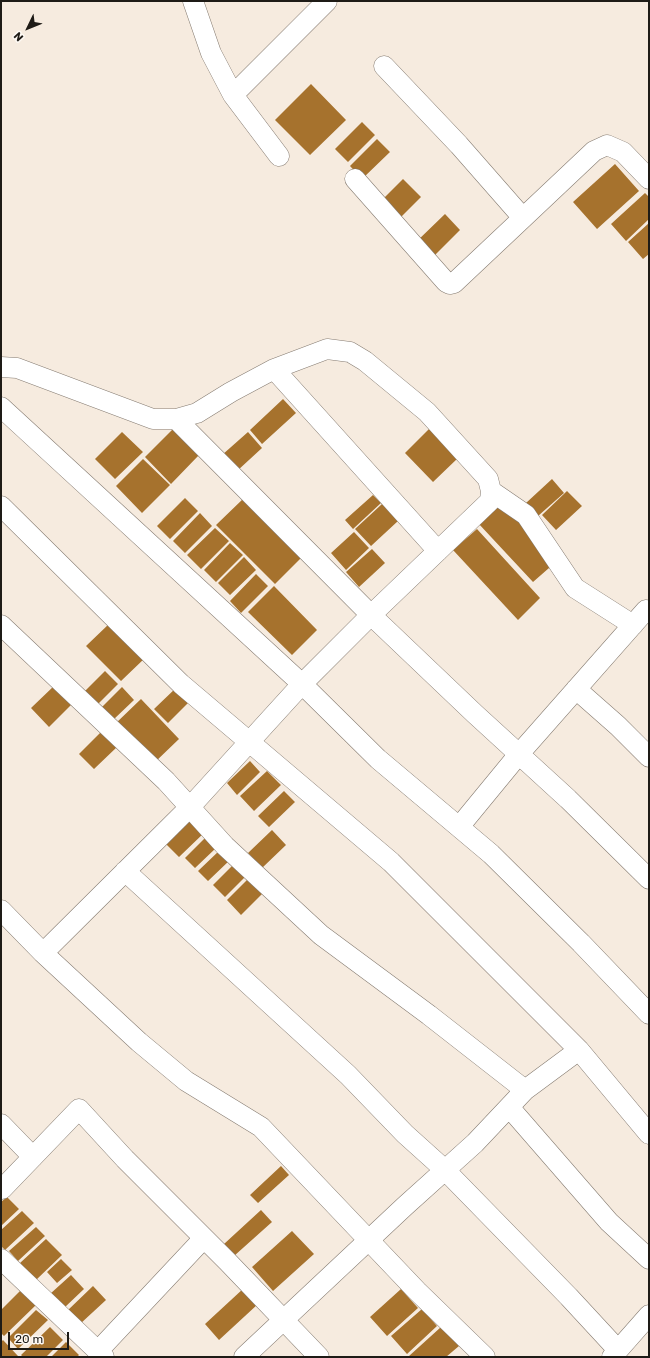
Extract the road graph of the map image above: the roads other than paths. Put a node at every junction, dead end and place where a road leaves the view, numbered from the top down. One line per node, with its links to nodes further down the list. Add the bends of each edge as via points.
1 (192, 1): 4 (street, via 211,53)
2 (327, 1): 4 (street)
3 (384, 66): 8 (street, via 459,144)
4 (233, 94): 5 (street)
5 (278, 156)
6 (356, 179): 8 (street, via 450,284 454,284)
7 (649, 179): 8 (street, via 623,152 607,146 594,151)
8 (524, 218)
9 (1, 367): 12 (street, via 17,368 153,419)
10 (274, 369): 12 (street, via 197,413); 13 (street, via 326,349 350,352 365,361 427,412 488,479); 15 (street)
11 (1, 407): 19 (street)
12 (176, 419): 17 (street)
13 (491, 491): 15 (street, via 490,501); 16 (street, via 526,515 575,588)
14 (1, 506): 21 (street, via 181,684)
15 (438, 551): 17 (street)
16 (644, 614): 20 (street)
17 (371, 615): 19 (street); 22 (street)
18 (1, 625): 24 (street, via 166,781)
19 (302, 684): 21 (street); 25 (street, via 378,759)
20 (576, 689): 22 (street); 23 (street)
21 (249, 741): 24 (street); 31 (street, via 391,862)
22 (518, 754): 25 (street); 27 (street)
23 (649, 757)
24 (190, 807): 26 (street); 32 (street, via 225,846 321,935)
25 (459, 826): 30 (street, via 581,943)
26 (125, 871): 29 (street); 37 (street, via 348,1075)
27 (649, 879)
28 (1, 910): 29 (street)
29 (43, 953): 40 (street, via 139,1042 186,1081 261,1127)
30 (649, 1014)
31 (580, 1050): 32 (street); 35 (street)
32 (525, 1090): 33 (street)
33 (508, 1107): 37 (street, via 475,1143); 42 (street, via 609,1222)
34 (1, 1124): 36 (street)
35 (649, 1134)
36 (33, 1157): 38 (street); 39 (street, via 79,1109)
37 (445, 1170): 40 (street); 46 (street, via 569,1297)
38 (2, 1189)
39 (204, 1238): 44 (street); 45 (street)
40 (368, 1240): 44 (street); 49 (street)
41 (1, 1258): 45 (street)
42 (649, 1259)
43 (649, 1315): 46 (street)
44 (283, 1319): 47 (street); 48 (street)
45 (101, 1354)
46 (615, 1354)
47 (244, 1357)
48 (319, 1357)
49 (485, 1357)

